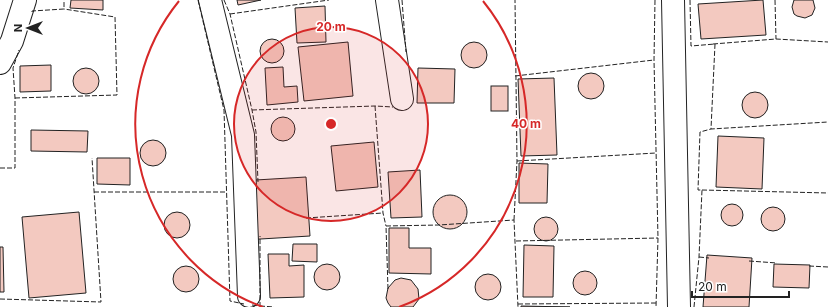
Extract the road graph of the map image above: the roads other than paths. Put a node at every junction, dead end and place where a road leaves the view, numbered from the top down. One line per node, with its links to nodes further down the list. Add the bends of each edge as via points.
1 (25, 0): 5 (street, via 12,41)
2 (210, 0): 7 (street, via 243,135)
3 (387, 0): 6 (street)
4 (673, 0): 8 (street)
5 (0, 63)
6 (402, 99)
7 (249, 296)
8 (679, 307)

